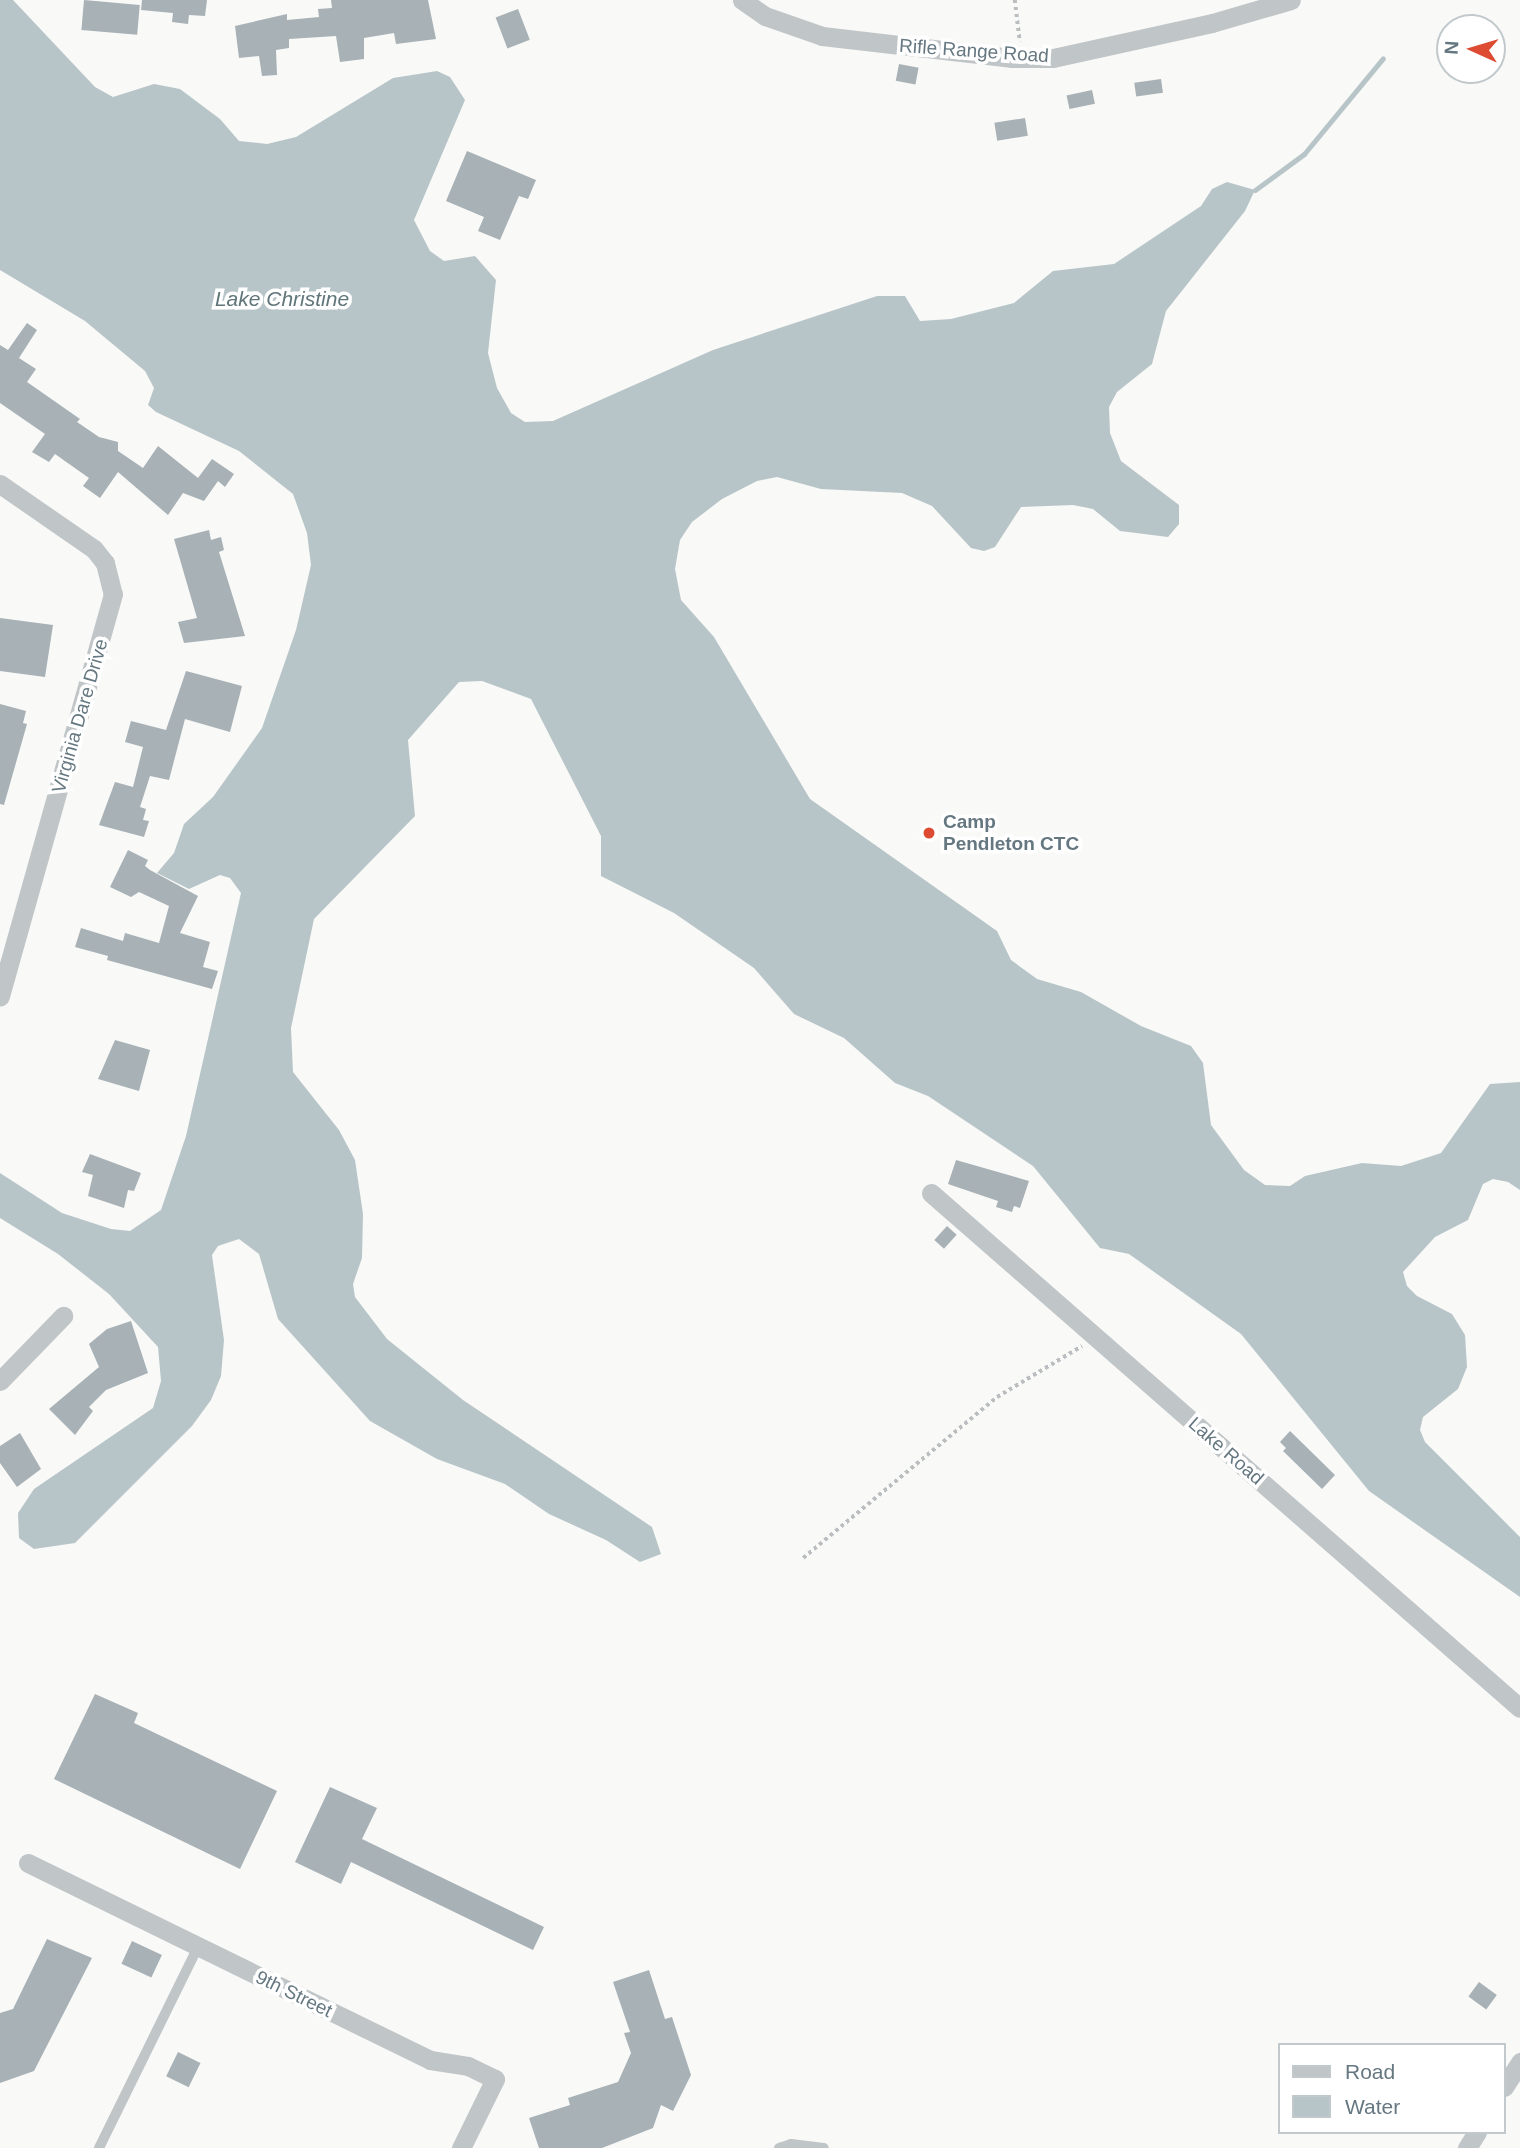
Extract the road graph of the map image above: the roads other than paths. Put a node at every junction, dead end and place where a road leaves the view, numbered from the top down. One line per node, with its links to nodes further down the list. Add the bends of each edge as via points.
1 (742, 0): 2 (street, Rifle Range Road, via 765,16 822,36 1022,58 1053,58)
2 (1291, 0)
3 (0, 484): 4 (street, Virginia Dare Drive, via 94,549 105,563 113,594)
4 (0, 996)
5 (931, 1193): 8 (street, Lake Road)
6 (62, 1316): 7 (street)
7 (0, 1381)
8 (1520, 1709)
9 (28, 1863): 10 (street, 9th Street)
10 (198, 1947): 13 (lane); 14 (street, 9th Street, via 430,2060 468,2066 495,2079)
11 (1520, 2062): 12 (street)
12 (1506, 2084)
13 (99, 2148)
14 (461, 2148)
15 (779, 2148): 16 (lane, via 791,2144)
16 (824, 2148)

